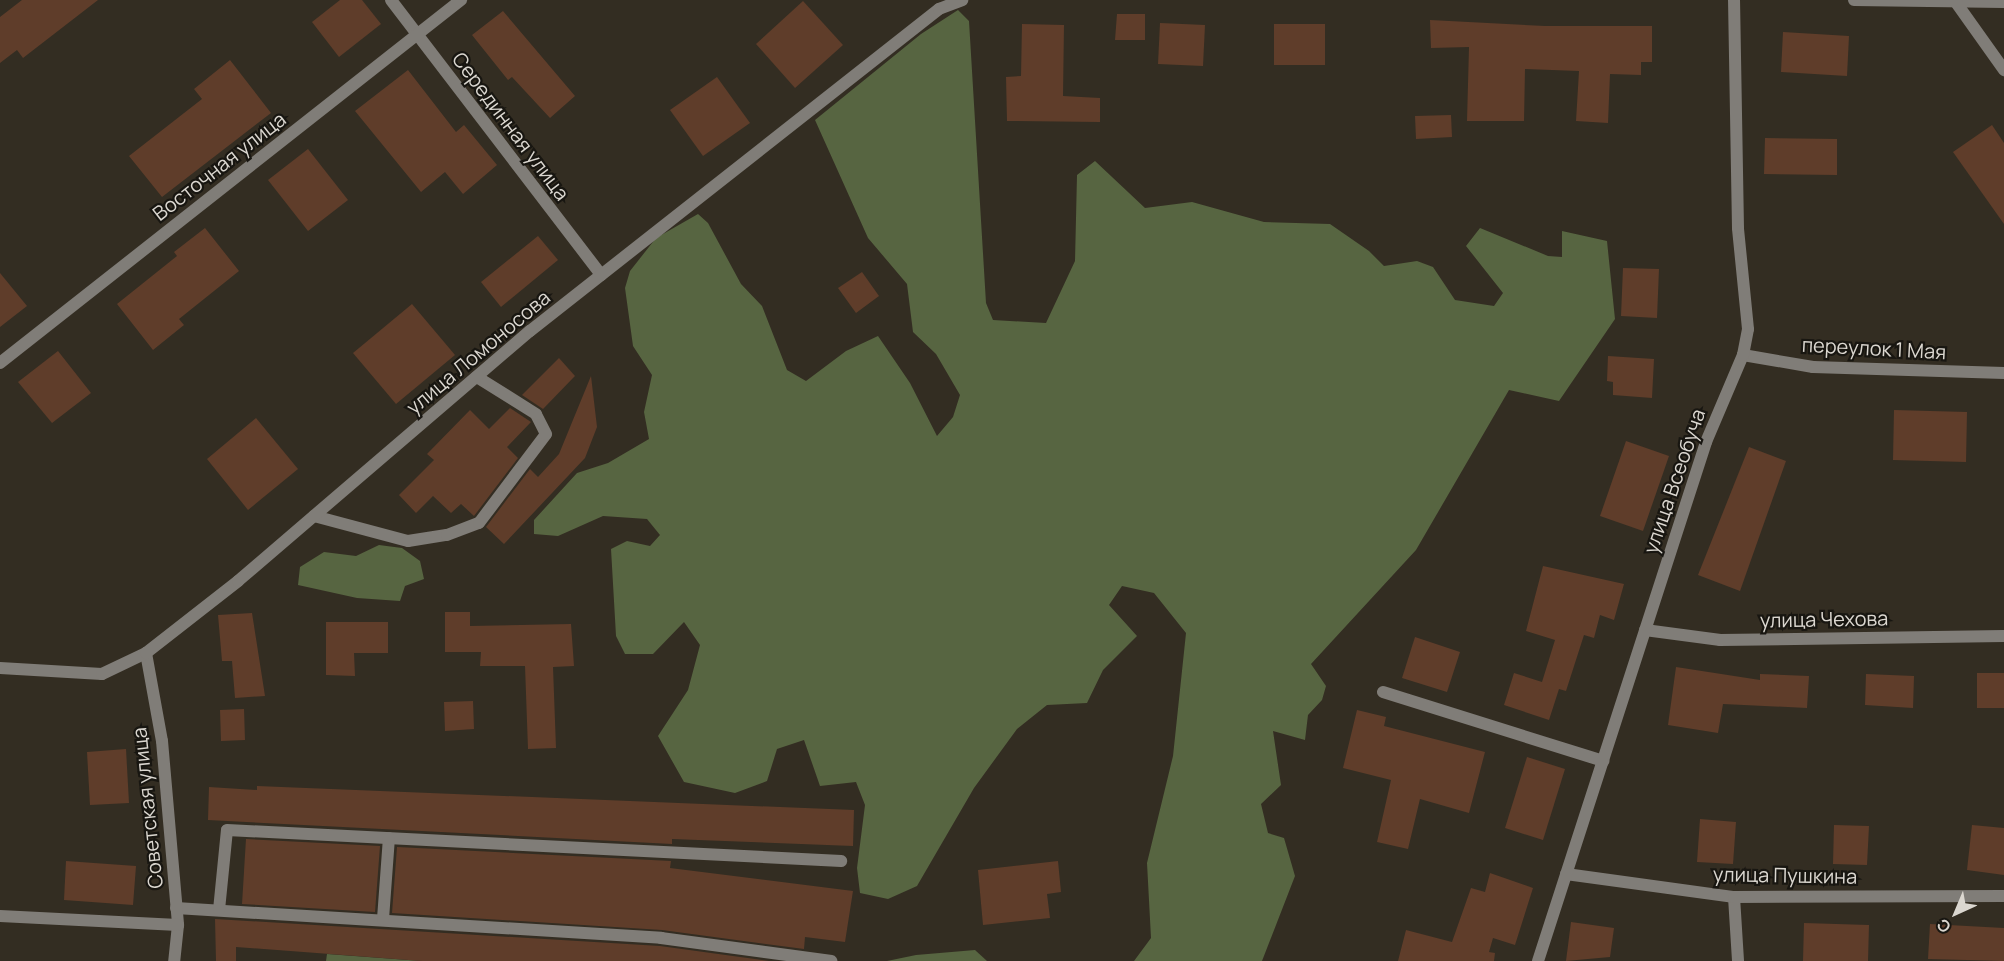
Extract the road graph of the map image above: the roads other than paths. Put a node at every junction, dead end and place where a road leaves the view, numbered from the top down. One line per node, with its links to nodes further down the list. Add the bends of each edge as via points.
1 (391, 0): 8 (street, Серединная улица)
2 (461, 0): 8 (street, Восточная улица)
3 (962, 0): 10 (street, улица Ломоносова, via 939,9)
4 (1734, 0): 11 (street, улица Всеобуча, via 1738,228 1748,329)
5 (1854, 0): 6 (street)
6 (1955, 1): 7 (street); 9 (street)
7 (2004, 2)
8 (417, 35): 10 (street, Серединная улица); 12 (street, Восточная улица)
9 (2004, 70)
10 (601, 275): 14 (street, улица Ломоносова)
11 (1743, 355): 13 (street, переулок 1 Мая, via 1814,366); 16 (street, улица Всеобуча, via 1706,442)
12 (0, 363)
13 (2004, 373)
14 (477, 377): 15 (street, улица Ломоносова); 15 (street, via 536,414 546,435 478,522 447,535 408,541)
15 (314, 516): 18 (street, улица Ломоносова)
16 (1646, 630): 17 (street, улица Чехова, via 1720,640); 21 (street, улица Всеобуча)
17 (2004, 636)
18 (146, 653): 19 (street, улица Ломоносова, via 102,674); 27 (street, Советская улица, via 162,741)
19 (0, 668)
20 (1383, 692): 21 (street)
21 (1603, 761): 24 (street, улица Всеобуча)
22 (389, 838): 23 (street); 28 (street, via 227,830); 30 (street)
23 (841, 861)
24 (1566, 874): 26 (street, улица Пушкина); 34 (street, улица Всеобуча)
25 (2004, 896): 26 (street, улица Пушкина)
26 (1734, 897): 35 (street)
27 (176, 908): 28 (street); 31 (street, Советская улица)
28 (219, 910): 30 (street)
29 (0, 916): 31 (street)
30 (383, 919): 33 (street, via 661,938)
31 (178, 925): 32 (street, Советская улица)
32 (174, 961)
33 (831, 961)
34 (1538, 961)
35 (1738, 961)

